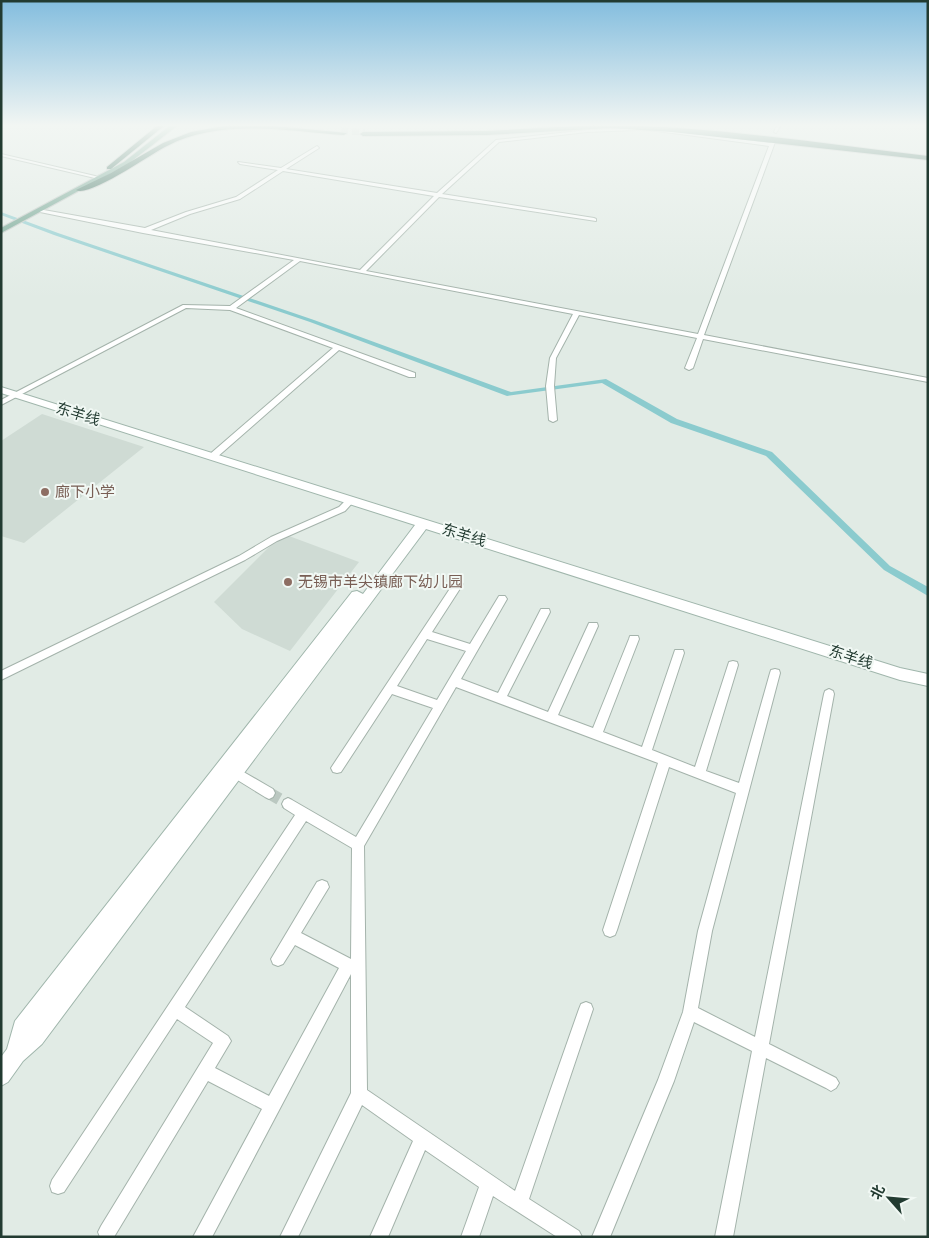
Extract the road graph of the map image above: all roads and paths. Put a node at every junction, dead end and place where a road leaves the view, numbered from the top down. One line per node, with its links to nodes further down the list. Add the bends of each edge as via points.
1 (85, 183): 11 (main road)
2 (92, 183): 8 (main road)
3 (96, 183): 8 (highway)
4 (261, 183): 16 (street, via 238,198)
5 (368, 183): 9 (street)
6 (451, 183): 9 (street)
7 (758, 183): 21 (street)
8 (80, 190): 10 (main road)
9 (439, 194): 12 (street); 18 (street)
10 (40, 210): 11 (main road); 16 (street)
11 (23, 218): 13 (main road)
12 (594, 220)
13 (12, 223): 14 (main road); 15 (main road)
14 (1, 227)
15 (1, 231)
16 (143, 231): 17 (street)
17 (297, 261): 18 (street); 19 (street)
18 (361, 272): 20 (street)
19 (234, 306): 22 (street); 27 (street, via 185,306)
20 (576, 314): 21 (street); 29 (street, via 552,358)
21 (700, 338): 23 (street); 25 (street)
22 (337, 348): 24 (street); 30 (street)
23 (689, 368)
24 (412, 375)
25 (928, 380)
26 (1, 390): 27 (main road, 东羊线)
27 (17, 395): 28 (street); 30 (main road, 东羊线)
28 (1, 403)
29 (553, 420)
30 (213, 456): 31 (main road, 东羊线)
31 (351, 500): 32 (main road, 东羊线); 43 (street, via 342,509 274,539 242,558)
32 (419, 521): 44 (main road, 东羊线); 55 (main road); 71 (main road, via 22,1028)
33 (458, 584): 37 (street)
34 (502, 599): 39 (street)
35 (545, 612): 48 (street)
36 (593, 626): 50 (street)
37 (425, 634): 39 (street); 46 (street)
38 (634, 639): 51 (street)
39 (473, 649): 45 (street)
40 (679, 654): 52 (street)
41 (733, 665): 56 (street)
42 (775, 673): 57 (street)
43 (1, 676)
44 (928, 680)
45 (454, 681): 48 (street); 49 (street)
46 (389, 688): 49 (street); 54 (street)
47 (829, 694): 70 (street)
48 (500, 699): 50 (street)
49 (440, 706): 61 (street)
50 (551, 718): 51 (street)
51 (596, 735): 52 (street)
52 (646, 754): 53 (street)
53 (665, 761): 56 (street); 63 (street)
54 (337, 768)
55 (235, 772): 58 (street); 71 (main road, via 34,1037)
56 (699, 774): 57 (street)
57 (743, 790): 69 (street, via 705,931)
58 (269, 793)
59 (288, 804): 60 (street)
60 (304, 813): 61 (street); 67 (street)
61 (358, 845): 66 (street)
62 (322, 887): 64 (street)
63 (610, 930)
64 (292, 936): 65 (street); 66 (street)
65 (278, 959)
66 (353, 968): 75 (street); 76 (street)
67 (175, 1009): 72 (street, via 223,1041); 79 (street)
68 (586, 1009): 80 (street)
69 (690, 1012): 70 (street); 87 (street, via 666,1081)
70 (760, 1048): 74 (street); 88 (street)
71 (16, 1054): 73 (main road)
72 (205, 1071): 76 (street); 81 (street)
73 (2, 1074)
74 (831, 1083)
75 (359, 1094): 77 (street); 83 (street)
76 (272, 1106): 82 (street)
77 (422, 1138): 78 (street); 84 (street)
78 (489, 1184): 80 (street); 85 (street)
79 (58, 1186)
80 (519, 1203): 86 (street)
81 (107, 1232)
82 (202, 1237)
83 (289, 1237)
84 (379, 1237)
85 (470, 1237)
86 (573, 1237)
87 (601, 1237)
88 (724, 1237)

